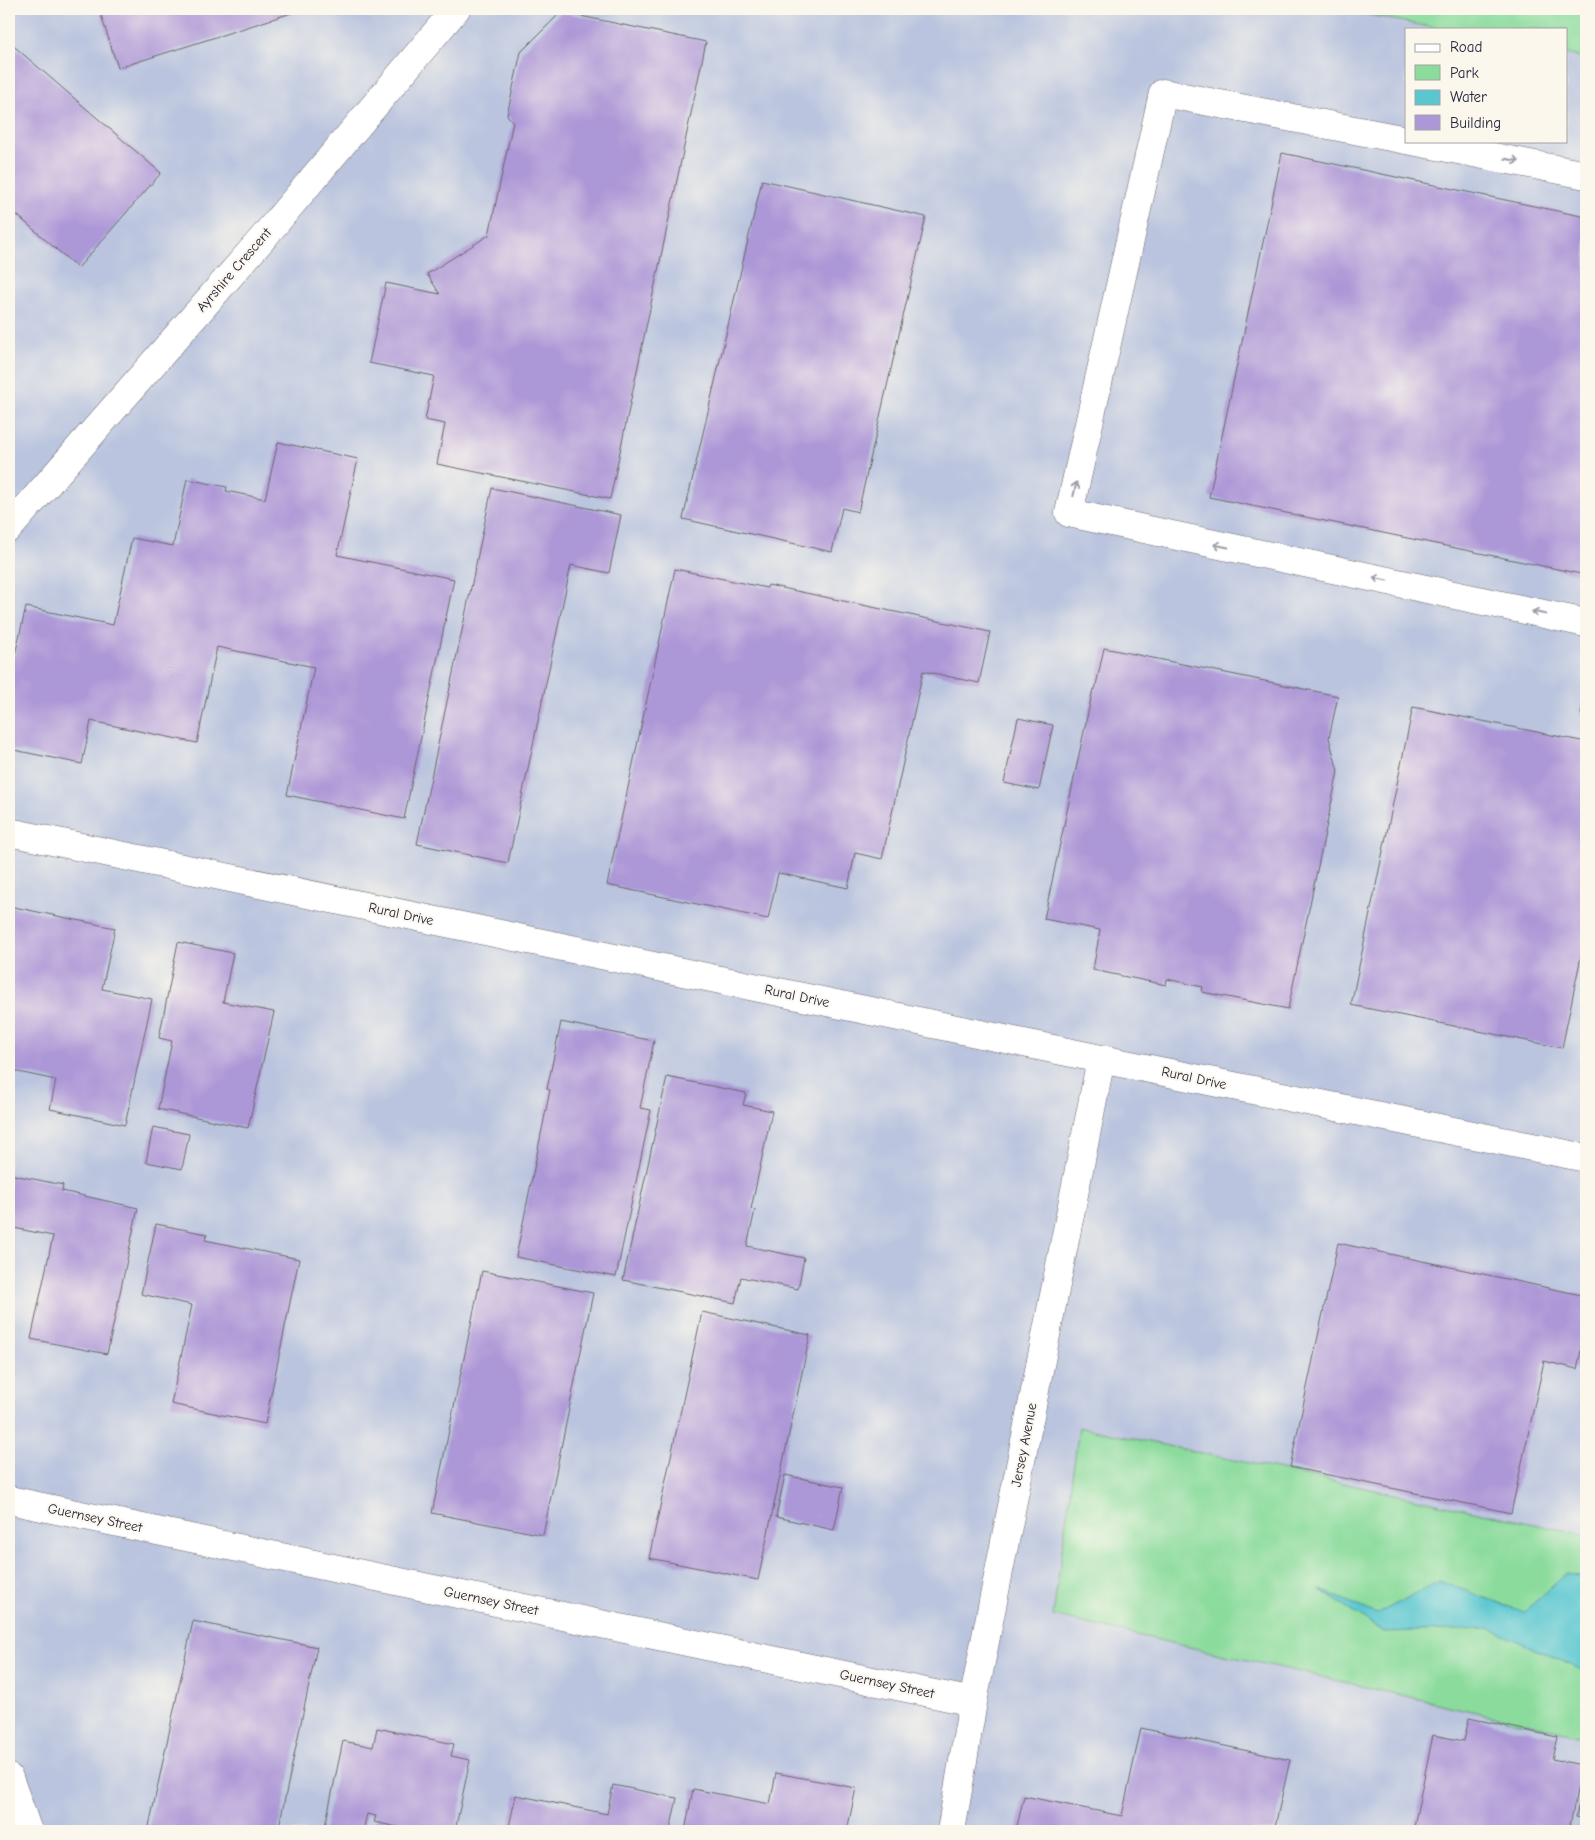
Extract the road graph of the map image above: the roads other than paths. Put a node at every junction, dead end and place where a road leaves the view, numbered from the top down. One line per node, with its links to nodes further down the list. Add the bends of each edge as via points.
1 (456, 9): 5 (street, Ayrshire Crescent, via 262,239)
2 (1405, 140): 6 (street, one-way to 2, via 1069,513 1163,93)
3 (1417, 142): 4 (street, one-way to 4)
4 (1586, 175)
5 (9, 528)
6 (1586, 623)
7 (9, 832): 8 (street, Rural Drive)
8 (1101, 1060): 9 (street, Rural Drive); 11 (street, Jersey Avenue)
9 (1586, 1158)
10 (9, 1500): 11 (street, Guernsey Street)
11 (973, 1702): 14 (street, Jersey Avenue)
12 (9, 1778): 13 (street)
13 (28, 1831)
14 (951, 1831)

